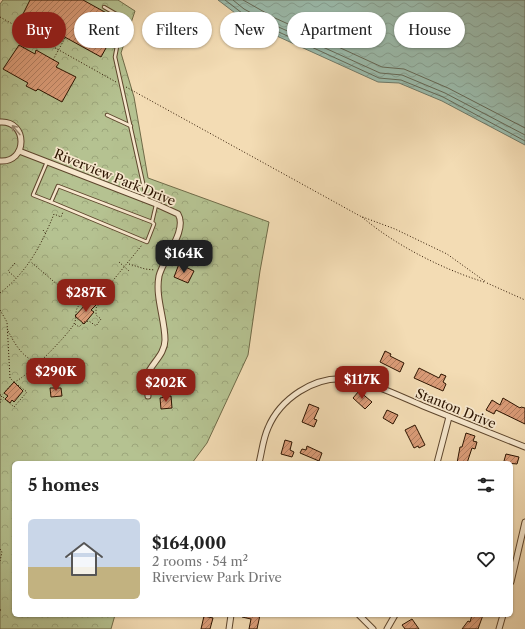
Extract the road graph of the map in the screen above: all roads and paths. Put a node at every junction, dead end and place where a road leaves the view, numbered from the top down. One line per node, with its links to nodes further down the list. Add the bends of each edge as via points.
1 (104, 7): 5 (lane, via 128,21 118,41 115,58)
2 (0, 17): 5 (path)
3 (60, 48): 4 (path, bridge)
4 (53, 60)
5 (121, 84): 8 (lane); 16 (path)
6 (107, 115): 8 (lane)
7 (0, 122): 9 (street, one-way to 7, via 19,132 9,124)
8 (131, 126): 12 (lane)
9 (20, 151): 10 (street, via 10,160); 11 (street, Riverview Park Drive)
10 (0, 162)
11 (47, 162): 12 (street, Riverview Park Drive); 13 (lane, via 33,195)
12 (148, 201): 14 (street, Riverview Park Drive)
13 (51, 202): 15 (lane); 17 (lane, via 58,186)
14 (156, 204): 17 (lane); 26 (street, Riverview Park Drive, via 178,214 181,222)
15 (65, 208): 17 (lane, via 147,242 154,224); 19 (path, via 61,217 54,214)
16 (360, 216): 29 (path, via 404,246 469,277); 29 (path, via 395,229 447,254)
17 (152, 222)
18 (43, 230): 19 (path)
19 (46, 234): 21 (path)
20 (140, 249): 24 (path)
21 (31, 262): 28 (path); 33 (path)
22 (119, 262): 25 (path)
23 (15, 263): 28 (path, via 8,271)
24 (128, 264): 25 (path); 26 (path, via 145,269)
25 (125, 267): 27 (path); 31 (path)
26 (163, 268): 40 (street, Riverview Park Drive, via 159,275 158,290 165,341 161,355 146,377)
27 (129, 271)
28 (16, 278): 30 (path)
29 (486, 282): 32 (path)
30 (0, 293)
31 (97, 300): 33 (path, via 93,298 88,303); 35 (path, via 100,303 96,308 96,315 101,319 96,326 89,321 79,327)
32 (525, 300)
33 (80, 304): 35 (path, via 75,309)
34 (0, 310): 36 (path, via 7,322)
35 (74, 323): 37 (path)
36 (8, 331): 37 (path, via 23,354); 38 (path, via 10,378)
37 (39, 362): 38 (path)
38 (14, 382): 39 (path); 41 (path, via 27,392 14,406)
39 (1, 395): 41 (path)
40 (148, 396)
41 (3, 397): 42 (path)
42 (0, 403)
43 (449, 417): 44 (street, Stanton Drive); 45 (street, Stanton Drive, via 363,383 345,379 327,380 304,389 281,407 268,428); 46 (street)
44 (525, 447)
45 (260, 461)
46 (438, 461)
47 (525, 522): 50 (street)
48 (0, 549): 49 (path)
49 (0, 561)
50 (513, 573)
51 (231, 617): 55 (street)
52 (361, 617): 56 (street)
53 (394, 617): 57 (street)
54 (502, 617): 58 (street)
55 (229, 629)
56 (373, 629)
57 (387, 629)
58 (499, 629)

